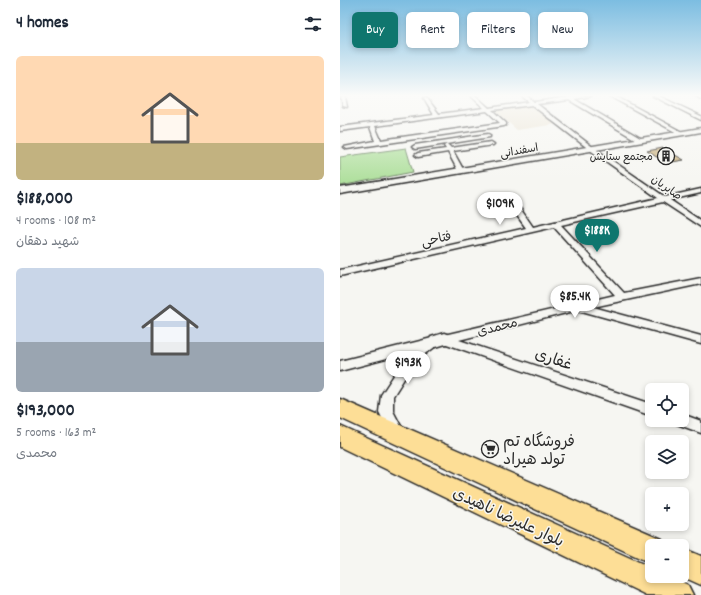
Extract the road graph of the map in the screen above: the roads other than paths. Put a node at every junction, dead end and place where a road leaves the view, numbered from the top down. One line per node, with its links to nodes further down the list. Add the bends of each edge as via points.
1 (381, 124): 6 (street)
2 (504, 124): 13 (street)
3 (560, 124): 17 (street, صابریان)
4 (612, 124): 11 (street)
5 (664, 124): 9 (street)
6 (372, 125): 7 (street); 13 (street)
7 (340, 129)
8 (701, 130): 9 (main road, اسفندانی)
9 (681, 133): 11 (main road, اسفندانی)
10 (488, 136): 12 (street)
11 (640, 140): 17 (main road, اسفندانی)
12 (445, 142): 16 (street); 18 (street)
13 (379, 143): 15 (street)
14 (491, 144): 18 (street)
15 (346, 147)
16 (415, 147)
17 (592, 148): 20 (main road, اسفندانی); 23 (street, صابریان)
18 (450, 150): 19 (street); 20 (street)
19 (418, 155)
20 (461, 171): 21 (main road, اسفندانی)
21 (340, 191)
22 (701, 191): 23 (street, فتاحی)
23 (665, 199): 25 (street, فتاحی); 26 (street, صابریان)
24 (512, 203): 27 (street)
25 (556, 224): 27 (street, فتاحی); 30 (street)
26 (701, 225)
27 (531, 229): 28 (street, فتاحی)
28 (340, 273)
29 (701, 281): 30 (street, محمدی)
30 (622, 297): 31 (street, محمدی)
31 (579, 306): 32 (street, محمدی); 33 (street)
32 (440, 340): 34 (street, محمدی); 36 (street, غفاری); 39 (street, via 410,360 387,395 386,412)
33 (701, 340)
34 (340, 366)
35 (340, 408): 39 (main road, بلوار علیرضا ناهیدی)
36 (645, 408)
37 (689, 422): 38 (street)
38 (701, 426)
39 (398, 435): 41 (main road, بلوار علیرضا ناهیدی)
40 (340, 436): 44 (main road, بلوار علیرضا ناهیدی)
41 (645, 546)
42 (689, 565): 43 (main road)
43 (701, 571)
44 (678, 595)

